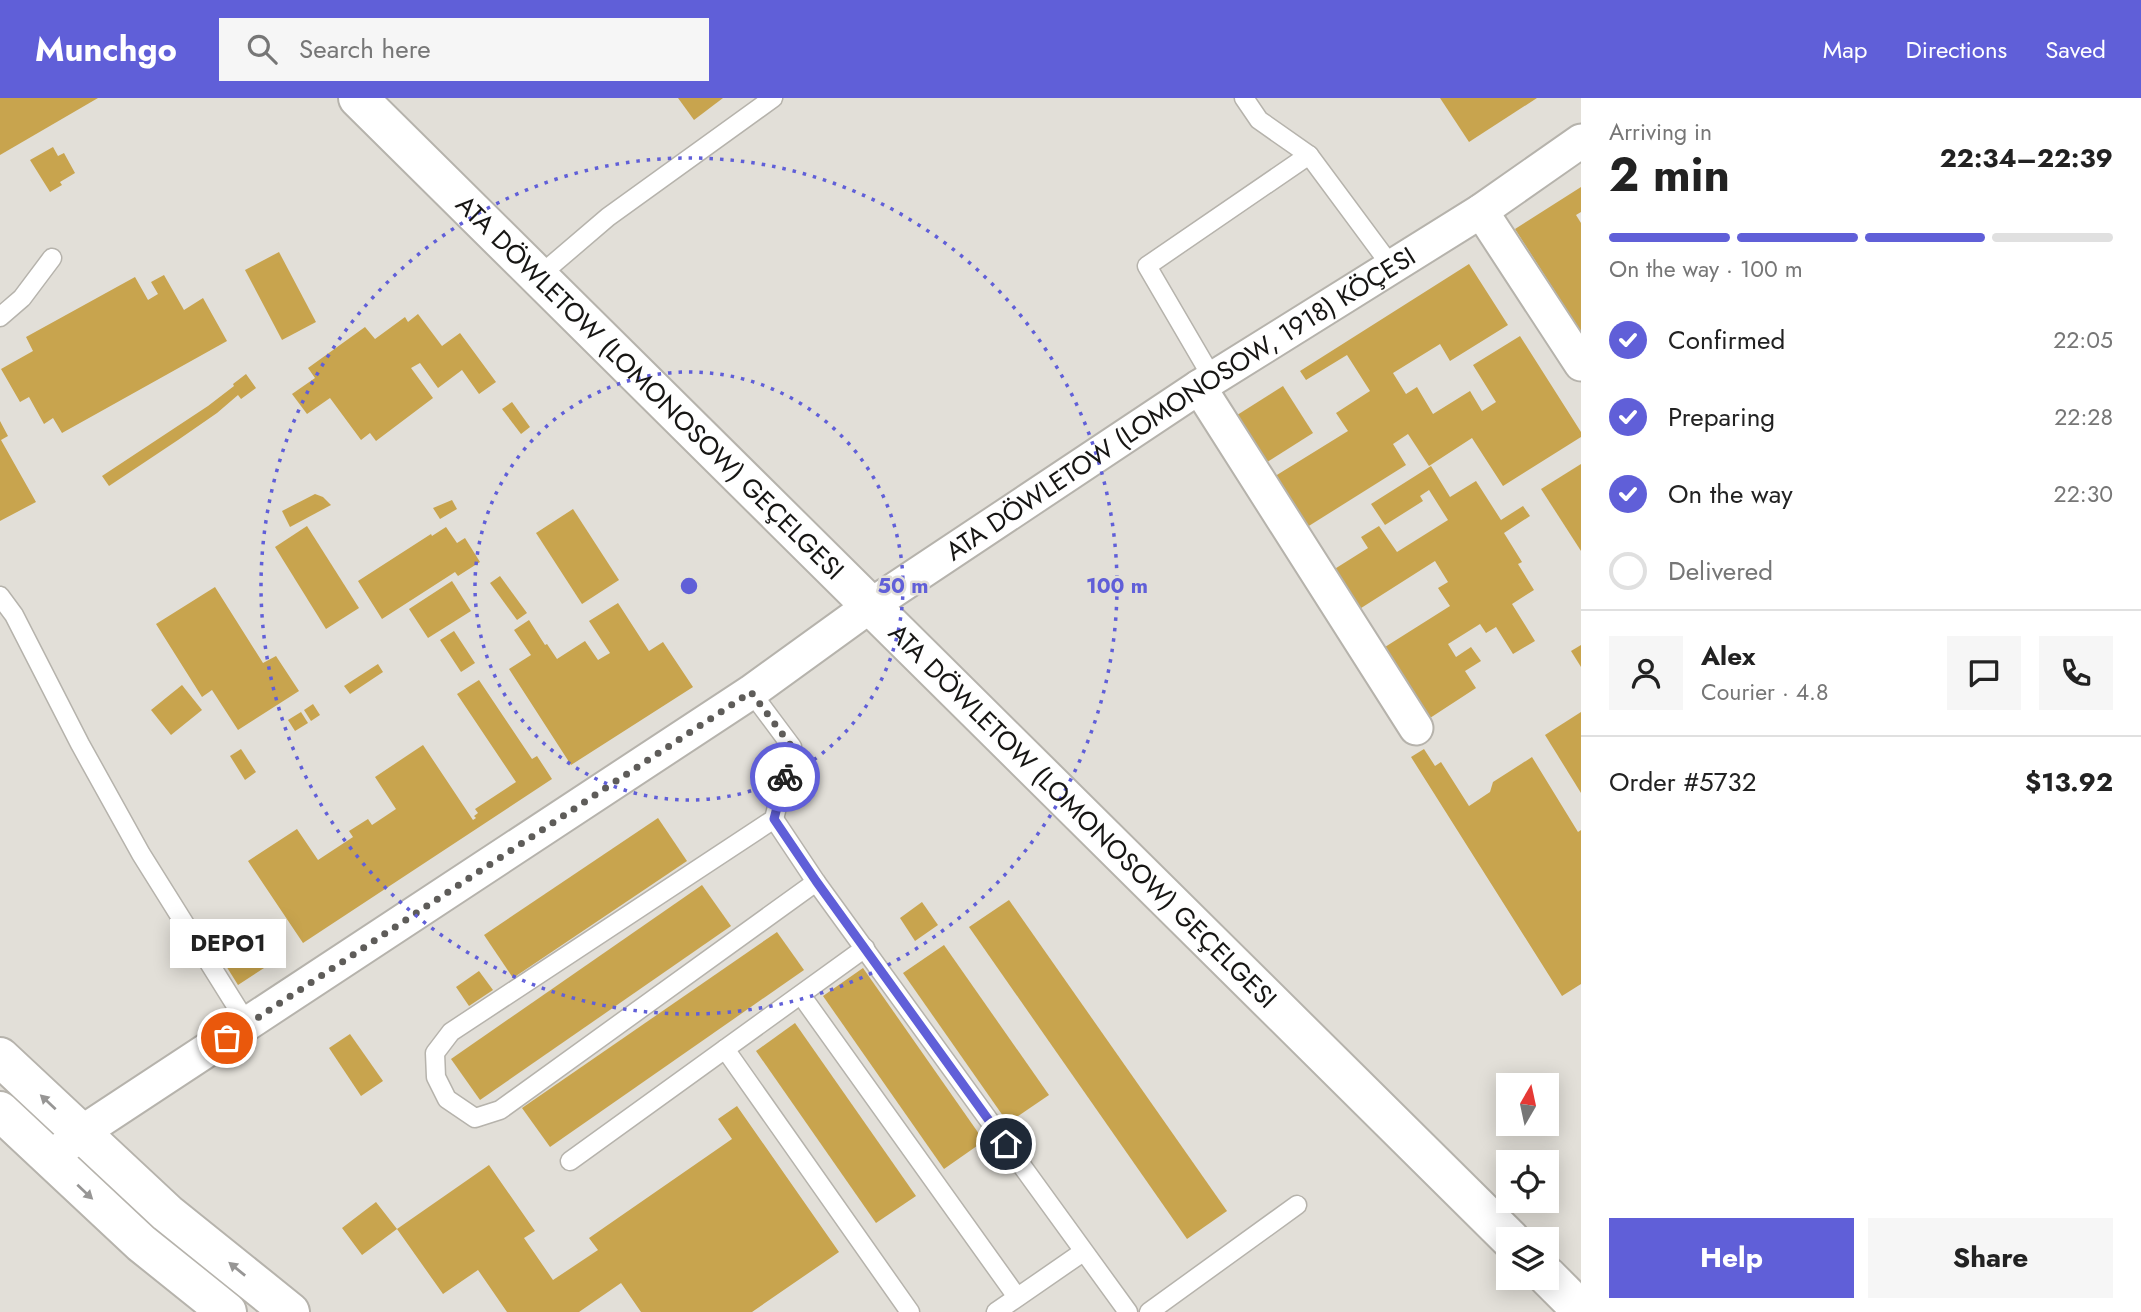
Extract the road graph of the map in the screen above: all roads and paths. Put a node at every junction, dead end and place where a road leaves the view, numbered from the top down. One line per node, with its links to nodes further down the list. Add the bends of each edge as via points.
1 (358, 98): 9 (street, ATA DÖWLETOW (LOMONOSOW) GEÇELGESI)
2 (773, 98): 9 (lane, via 608,217)
3 (1244, 98): 5 (lane, via 1259,120)
4 (1581, 141): 6 (street, ATA DÖWLETOW (LOMONOSOW, 1918) KÖÇESI)
5 (1309, 155): 8 (lane); 12 (lane, via 1147,266)
6 (1481, 211): 8 (street, ATA DÖWLETOW (LOMONOSOW, 1918) KÖÇESI); 11 (street)
7 (52, 258): 10 (lane, via 22,298)
8 (1392, 267): 12 (street, ATA DÖWLETOW (LOMONOSOW, 1918) KÖÇESI)
9 (540, 276): 14 (street, ATA DÖWLETOW (LOMONOSOW) GEÇELGESI)
10 (0, 317)
11 (1581, 364)
12 (1206, 383): 14 (street, ATA DÖWLETOW (LOMONOSOW, 1918) KÖÇESI); 16 (street)
13 (0, 596): 21 (lane, via 141,854)
14 (870, 606): 15 (street, ATA DÖWLETOW (LOMONOSOW, 1918) KÖÇESI); 29 (street, ATA DÖWLETOW (LOMONOSOW) GEÇELGESI)
15 (751, 692): 17 (lane, via 792,747); 21 (street, ATA DÖWLETOW (LOMONOSOW, 1918) KÖÇESI)
16 (1416, 727)
17 (774, 819): 18 (lane); 18 (lane, via 451,1032 436,1053 436,1077 447,1099 475,1118 500,1110)
18 (816, 881): 19 (lane)
19 (866, 948): 20 (lane); 30 (lane)
20 (801, 995): 22 (lane); 32 (lane)
21 (248, 1025): 25 (street, ATA DÖWLETOW (LOMONOSOW, 1918) KÖÇESI)
22 (725, 1049): 27 (lane); 36 (lane)
23 (0, 1057): 25 (street, one-way to 23)
24 (0, 1111): 26 (street)
25 (81, 1133): 26 (street, ATA DÖWLETOW (LOMONOSOW, 1918) KÖÇESI); 35 (street, one-way to 25, via 167,1213)
26 (50, 1159): 34 (street, one-way to 34, via 141,1243)
27 (570, 1161)
28 (1297, 1205): 39 (lane)
29 (1498, 1227)
30 (1083, 1252): 32 (lane); 38 (lane)
31 (1559, 1288): 33 (street)
32 (1017, 1297): 37 (lane)
33 (1581, 1310)
34 (227, 1312)
35 (290, 1312)
36 (910, 1312)
37 (996, 1312)
38 (1128, 1312)
39 (1149, 1312)

